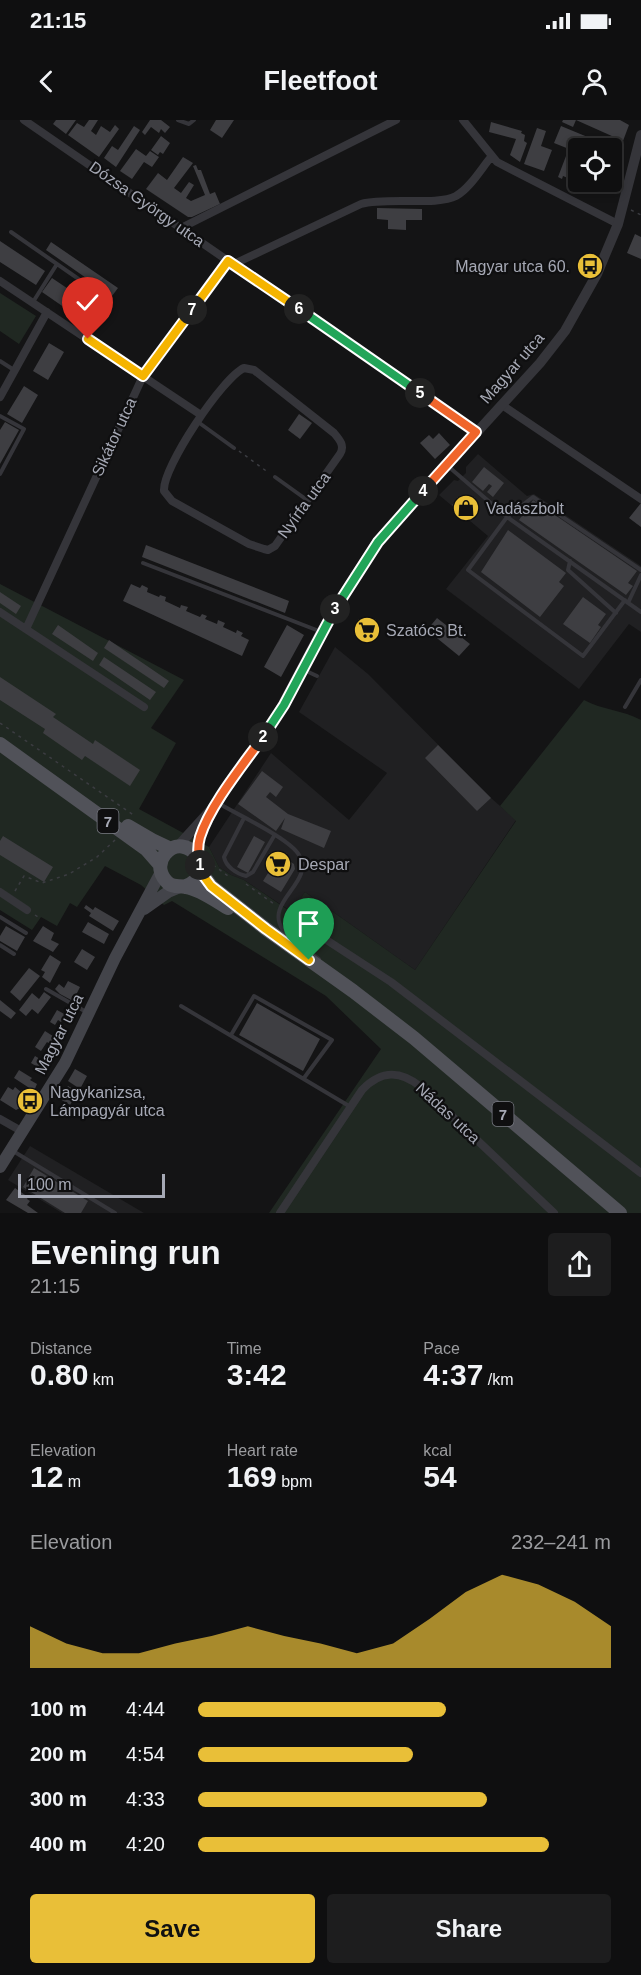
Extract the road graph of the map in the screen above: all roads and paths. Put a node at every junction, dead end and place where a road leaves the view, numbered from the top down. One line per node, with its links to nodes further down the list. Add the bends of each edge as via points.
1 (24, 120): 9 (street, Dózsa György utca)
2 (178, 120): 3 (lane, via 189,124)
3 (194, 120)
4 (396, 120): 9 (street)
5 (463, 120): 7 (street)
6 (641, 135): 8 (street, Magyar utca)
7 (491, 157): 8 (street); 11 (street, Sikátor utca, via 453,197 361,204)
8 (618, 224): 21 (street, Magyar utca, via 574,317)
9 (181, 228): 11 (street, Dózsa György utca)
10 (11, 232): 12 (lane)
11 (231, 263): 19 (street, Sikátor utca); 24 (street, Dózsa György utca)
12 (57, 264): 14 (lane); 15 (lane)
13 (0, 281): 15 (street)
14 (103, 296)
15 (32, 302): 16 (street)
16 (47, 312): 18 (street); 19 (street)
17 (0, 361): 18 (lane)
18 (15, 370): 20 (street)
19 (143, 376): 23 (street); 40 (street, Sikátor utca)
20 (0, 397)
21 (502, 405): 24 (street, Magyar utca); 29 (street)
22 (0, 416): 27 (lane, via 24,429)
23 (199, 418): 25 (lane); 30 (street, Nyírfa utca, via 234,374 244,368 254,370 342,444 340,454); 30 (street, Nyírfa utca, via 165,479 164,490 172,501 268,550)
24 (476, 432): 26 (street, Magyar utca)
25 (234, 448): 28 (path)
26 (446, 465): 31 (lane); 41 (street, Magyar utca, via 372,549)
27 (0, 474)
28 (275, 477): 30 (lane)
29 (641, 499)
30 (308, 501)
31 (507, 517): 32 (lane); 34 (lane, via 533,497); 39 (lane, via 468,570 583,656)
32 (570, 561): 36 (lane); 39 (lane, via 568,570)
33 (143, 563): 41 (lane)
34 (641, 570)
35 (641, 575): 36 (lane)
36 (627, 602): 38 (lane); 39 (lane)
37 (0, 612): 40 (street)
38 (641, 612)
39 (616, 613)
40 (26, 629): 45 (street)
41 (321, 632): 42 (street, Magyar utca)
42 (303, 669): 43 (lane); 50 (street, Magyar utca, via 276,717)
43 (317, 676)
44 (641, 680): 46 (lane)
45 (144, 707)
46 (626, 707)
47 (0, 723): 51 (path)
48 (0, 744): 49 (main road, 7)
49 (54, 781): 55 (main road, 7, via 152,840); 57 (main road, 7, via 146,849)
50 (217, 803): 52 (lane); 55 (street, Magyar utca); 56 (street, Magyar utca, via 199,839)
51 (138, 818)
52 (244, 818): 53 (lane); 53 (lane, via 224,857 239,874 254,872)
53 (274, 836): 65 (lane, via 294,848 303,865 300,877)
54 (115, 840): 64 (path, via 69,874 42,883 24,876)
55 (174, 848): 56 (main road, 7, via 188,848); 57 (main road, via 164,855)
56 (197, 856): 58 (main road)
57 (160, 868): 62 (main road, 7, via 168,883); 67 (main road, Magyar utca)
58 (200, 871): 62 (main road, via 196,879); 69 (main road, 7, via 211,886)
59 (221, 872): 60 (path)
60 (229, 877)
61 (245, 883): 65 (path)
62 (183, 887): 67 (main road, Magyar utca, via 168,892); 69 (main road, 7)
63 (0, 892): 64 (street)
64 (10, 899): 66 (street)
65 (280, 908): 71 (path); 74 (lane, via 283,930)
66 (27, 910)
67 (140, 912): 79 (main road, Magyar utca)
68 (0, 917): 70 (lane)
69 (266, 929): 77 (main road, 7)
70 (26, 933)
71 (325, 939): 87 (street, via 390,982)
72 (0, 945): 73 (lane)
73 (15, 954)
74 (323, 962)
75 (332, 969): 77 (lane)
76 (46, 989): 79 (lane)
77 (353, 991): 91 (main road, 7)
78 (181, 1006): 80 (lane)
79 (88, 1014): 84 (main road, Magyar utca, via 65,1063)
80 (231, 1035): 81 (lane); 81 (lane, via 254,996 332,1040)
81 (304, 1078): 82 (lane)
82 (350, 1107): 89 (street, Nádas utca); 90 (street, Nádas utca, via 362,1090 378,1078 399,1074 408,1078)
83 (0, 1119): 84 (street)
84 (23, 1132): 85 (main road, Magyar utca)
85 (12, 1150): 86 (main road, Magyar utca); 88 (lane)
86 (0, 1167)
87 (641, 1173)
88 (115, 1213)
89 (280, 1213)
90 (554, 1213)
91 (620, 1213)

